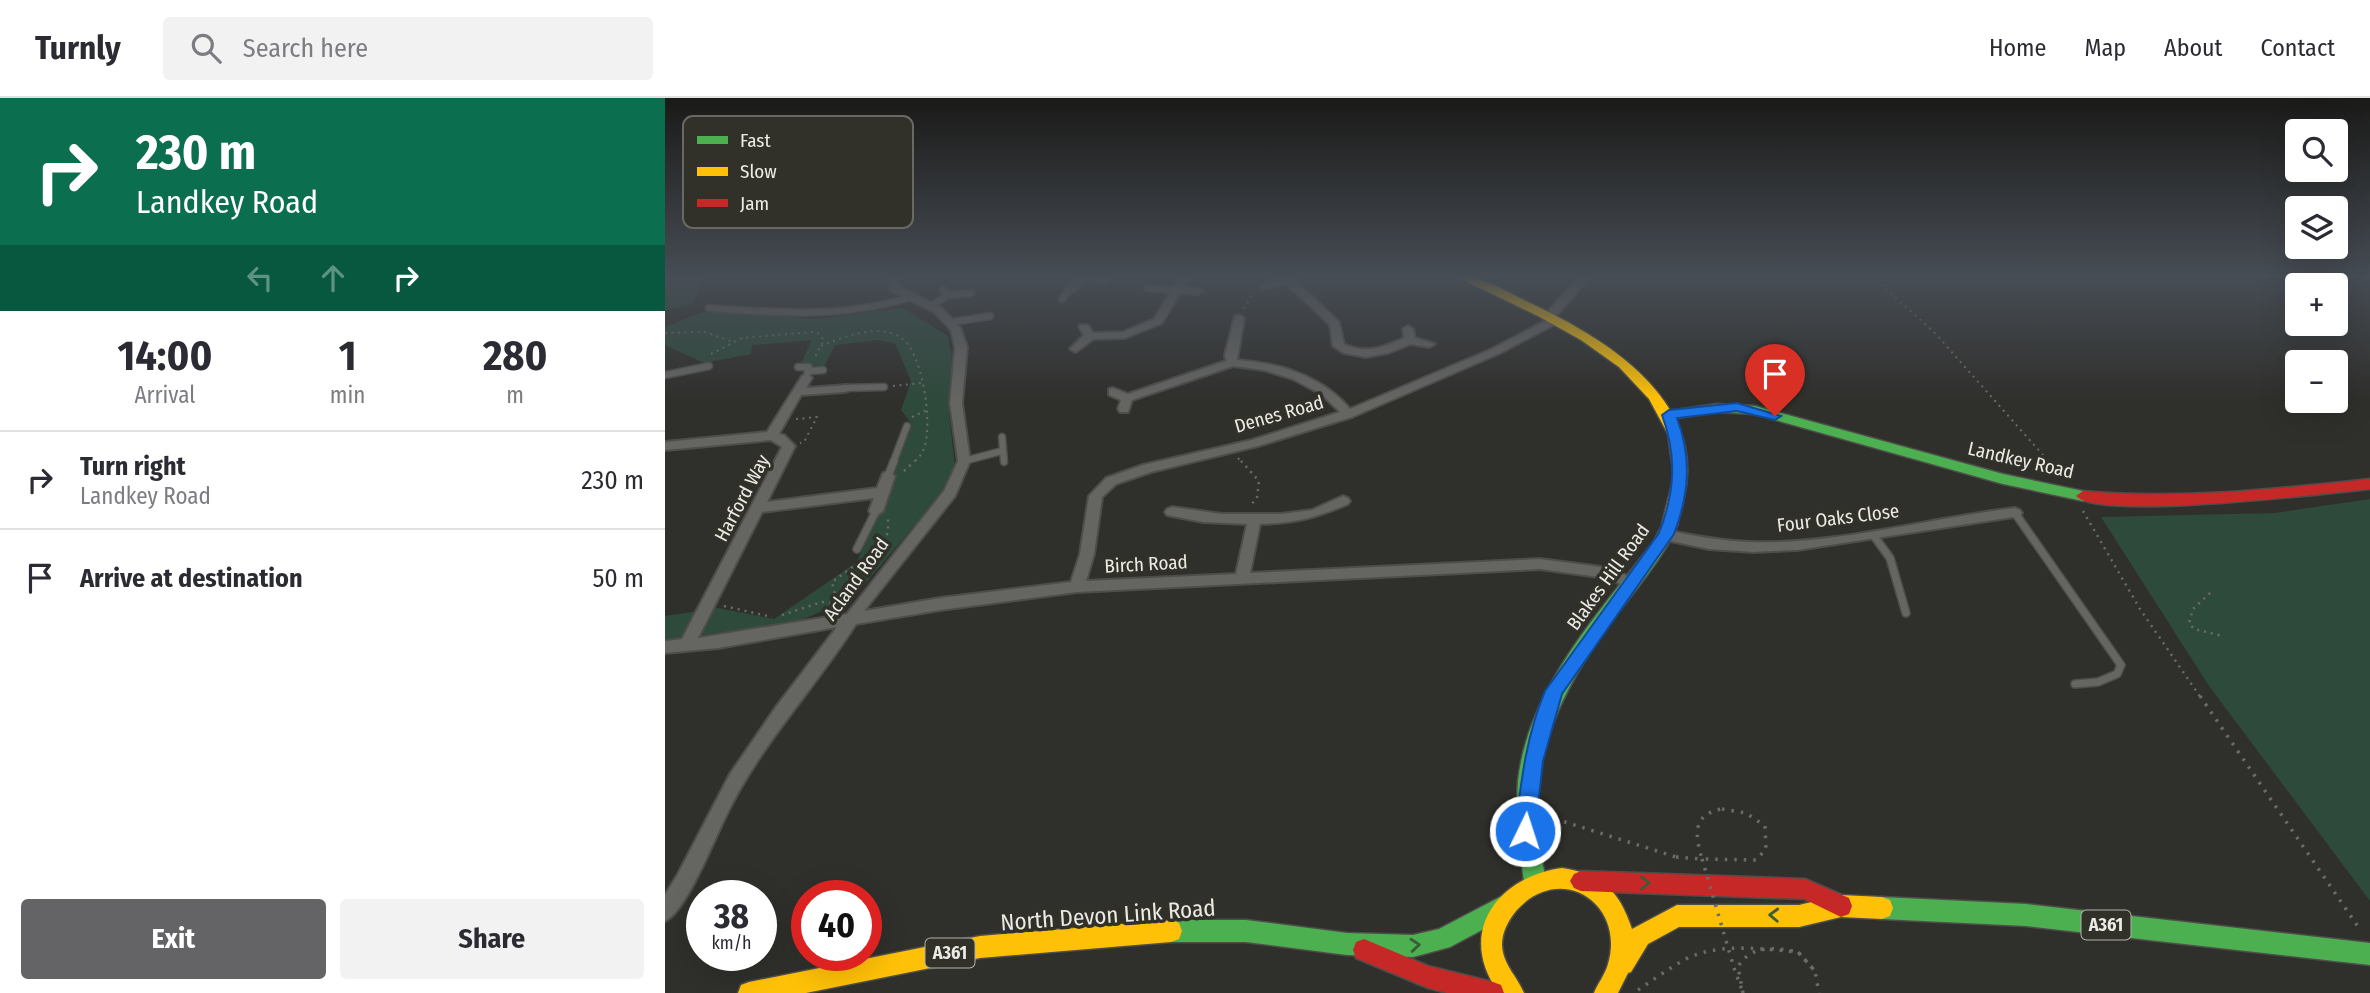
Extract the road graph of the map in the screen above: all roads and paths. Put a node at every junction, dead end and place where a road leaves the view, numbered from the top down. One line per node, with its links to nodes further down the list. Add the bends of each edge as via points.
1 (946, 318): 9 (street)
2 (979, 318): 9 (lane)
3 (1160, 318): 14 (street, via 1125,335 1087,331)
4 (1243, 318): 8 (path)
5 (1329, 318): 13 (street, via 1335,324 1339,346 1348,352 1372,354 1409,334)
6 (1552, 318): 28 (street, Denes Road, via 1496,351); 29 (main road, Blakes Hill Road, via 1596,343 1634,373)
7 (1918, 318): 43 (path, via 2071,487)
8 (1238, 321): 10 (street); 15 (street)
9 (952, 322): 38 (street, via 961,347 956,403)
10 (1221, 325)
11 (665, 333): 12 (path, via 705,332)
12 (733, 342): 19 (path); 20 (path, via 752,336 818,333 824,340)
13 (1429, 344)
14 (1076, 349)
15 (1232, 363): 25 (street, via 1125,403); 28 (street, via 1273,368 1299,379 1338,399)
16 (709, 366): 19 (lane)
17 (798, 367): 20 (lane)
18 (824, 370): 20 (lane)
19 (681, 372): 21 (lane)
20 (808, 372): 26 (street)
21 (665, 375)
22 (922, 383): 23 (path)
23 (884, 387): 24 (lane)
24 (844, 388): 26 (street)
25 (1113, 391)
26 (799, 393): 30 (street)
27 (927, 410): 31 (path)
28 (1348, 414): 36 (street, Denes Road)
29 (1669, 415): 43 (main road, Landkey Road, via 1717,408 1755,410 1883,448); 50 (main road, Blakes Hill Road, via 1682,470)
30 (783, 421): 32 (street); 35 (path, via 817,417 804,442)
31 (907, 425): 40 (lane)
32 (771, 436): 34 (street, Harford Way); 35 (street, Harford Way)
33 (1002, 437): 37 (lane)
34 (665, 446)
35 (789, 446): 45 (street, Harford Way)
36 (1232, 448): 49 (path, via 1259,481 1257,498 1246,511); 55 (street, Denes Road, via 1123,475 1102,488 1094,505)
37 (1002, 451): 38 (lane); 39 (lane)
38 (964, 461): 59 (street, Acland Road, via 950,493)
39 (1004, 462)
40 (887, 476): 42 (street)
41 (2370, 484): 43 (main road, Landkey Road, via 2171,503)
42 (883, 492): 45 (street); 46 (street)
43 (2072, 495): 70 (path, via 2140,609)
44 (1343, 501): 49 (street, via 1312,514)
45 (758, 508): 57 (street, Harford Way)
46 (876, 511): 52 (lane)
47 (1172, 512): 49 (street, via 1195,519)
48 (2015, 513): 51 (street, Four Oaks Close); 63 (lane, via 2122,665 2117,674 2098,682)
49 (1250, 518): 53 (street)
50 (1666, 534): 51 (street, Four Oaks Close, via 1755,547); 54 (main road, Blakes Hill Road)
51 (1874, 536): 58 (lane, via 1890,558)
52 (857, 549)
53 (1242, 578): 54 (street, Birch Road, via 1540,564 1609,573); 55 (street, Birch Road)
54 (1630, 583): 65 (main road, Blakes Hill Road, via 1554,691 1544,716 1526,813 1527,850)
55 (1077, 587): 59 (street, Birch Road)
56 (2210, 593): 60 (path, via 2193,609 2189,623 2194,629)
57 (707, 606): 59 (path, via 769,617 836,600); 61 (street, Harford Way)
58 (1906, 612)
59 (855, 613): 61 (street, Birch Road, via 718,642); 69 (street, Acland Road, via 735,781 684,884)
60 (2223, 636)
61 (687, 644): 62 (street, Birch Road)
62 (665, 647)
63 (2075, 684)
64 (1561, 818): 82 (path, bridge, via 1676,857 1688,858 1700,859 1712,860 1748,862 1766,849 1765,826 1745,811 1718,809 1704,814 1696,825 1696,838 1700,850 1704,864 1707,877 1730,955)
65 (1535, 881): 66 (main road); 68 (main road, North Devon Link Road)
66 (1577, 881): 67 (main road, A361, one-way to 67, via 1805,889); 75 (main road, via 1602,895 1619,919 1625,949)
67 (1841, 906): 74 (main road, A361, via 2026,915); 75 (main road, A361, one-way to 75, via 1799,916 1677,916 1640,936)
68 (1502, 907): 71 (main road, North Devon Link Road / A361, one-way to 68, via 1428,943); 79 (main road, via 1492,950 1501,979)
69 (665, 912)
70 (2364, 936)
71 (1347, 944): 77 (main road, North Devon Link Road / A361, via 1207,929 1090,935 981,947); 78 (main road, North Devon Link Road / A361, via 1428,977)
72 (1757, 949): 73 (path); 81 (path, via 1697,954 1643,989); 82 (path, bridge, via 1746,955 1738,968)
73 (1798, 952): 76 (path, via 1815,971); 76 (path, bridge, via 1812,965)
74 (2370, 954)
75 (1622, 964): 80 (main road)
76 (1819, 991)
77 (749, 993)
78 (1493, 993)
79 (1513, 993)
80 (1605, 993)
81 (1628, 993)
82 (1743, 993)

